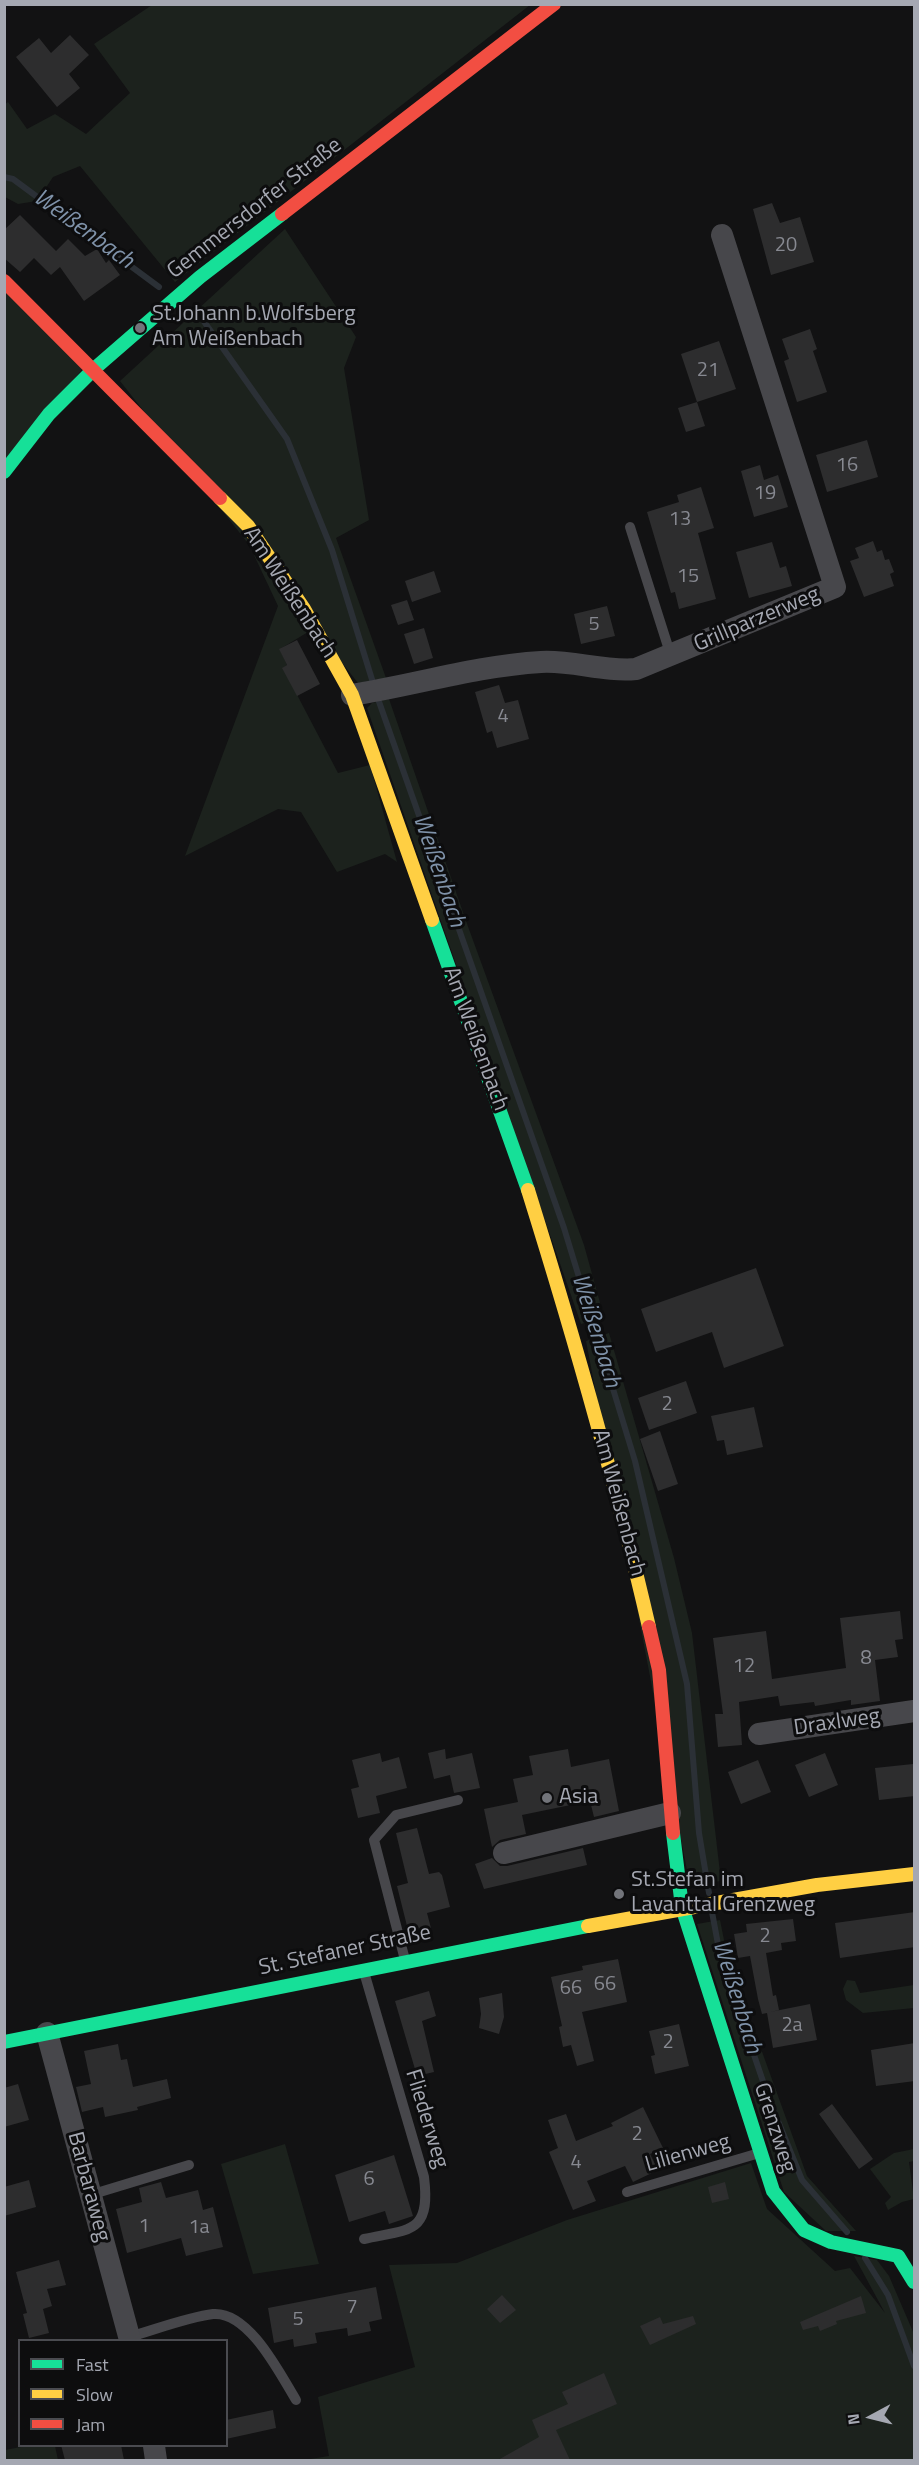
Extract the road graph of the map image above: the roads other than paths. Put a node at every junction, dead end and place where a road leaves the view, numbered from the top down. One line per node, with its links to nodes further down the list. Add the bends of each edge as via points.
1 (554, 4): 4 (street, Gemmersdorfer Straße, via 200,277)
2 (722, 235): 7 (street, Grillparzerweg, via 835,587)
3 (4, 281): 4 (street, Am Weißenbach)
4 (94, 369): 5 (street, Gemmersdorfer Straße, via 49,414); 8 (street, Am Weißenbach, via 248,526)
5 (4, 472)
6 (630, 527): 7 (lane)
7 (671, 656): 8 (street, Grillparzerweg, via 636,669 617,671 545,662 500,665)
8 (355, 694): 12 (street, Am Weißenbach, via 523,1175 573,1335 632,1552 659,1670)
9 (915, 1711): 10 (street, Draxlweg)
10 (759, 1734)
11 (458, 1800): 16 (lane, via 396,1815 374,1840)
12 (670, 1814): 13 (street); 15 (street, Am Weißenbach)
13 (504, 1853)
14 (915, 1874): 15 (street, St. Stefaner Straße)
15 (688, 1906): 16 (street, St. Stefaner Straße); 20 (street, Grenzweg)
16 (405, 1960): 17 (street, St. Stefaner Straße)
17 (363, 1969): 18 (street, St. Stefaner Straße); 24 (lane, Fliederweg, via 424,2177 426,2197 423,2217 412,2229)
18 (47, 2033): 19 (street, St. Stefaner Straße); 23 (street, Barbaraweg)
19 (4, 2042)
20 (759, 2154): 22 (lane, Lilienweg); 25 (street, Grenzweg, via 773,2191 804,2230 831,2242 898,2256)
21 (189, 2165): 23 (lane)
22 (627, 2192)
23 (90, 2195): 26 (street, Barbaraweg)
24 (364, 2239)
25 (915, 2282)
26 (129, 2339): 27 (lane, via 215,2314 241,2322 271,2359)
27 (296, 2400)

